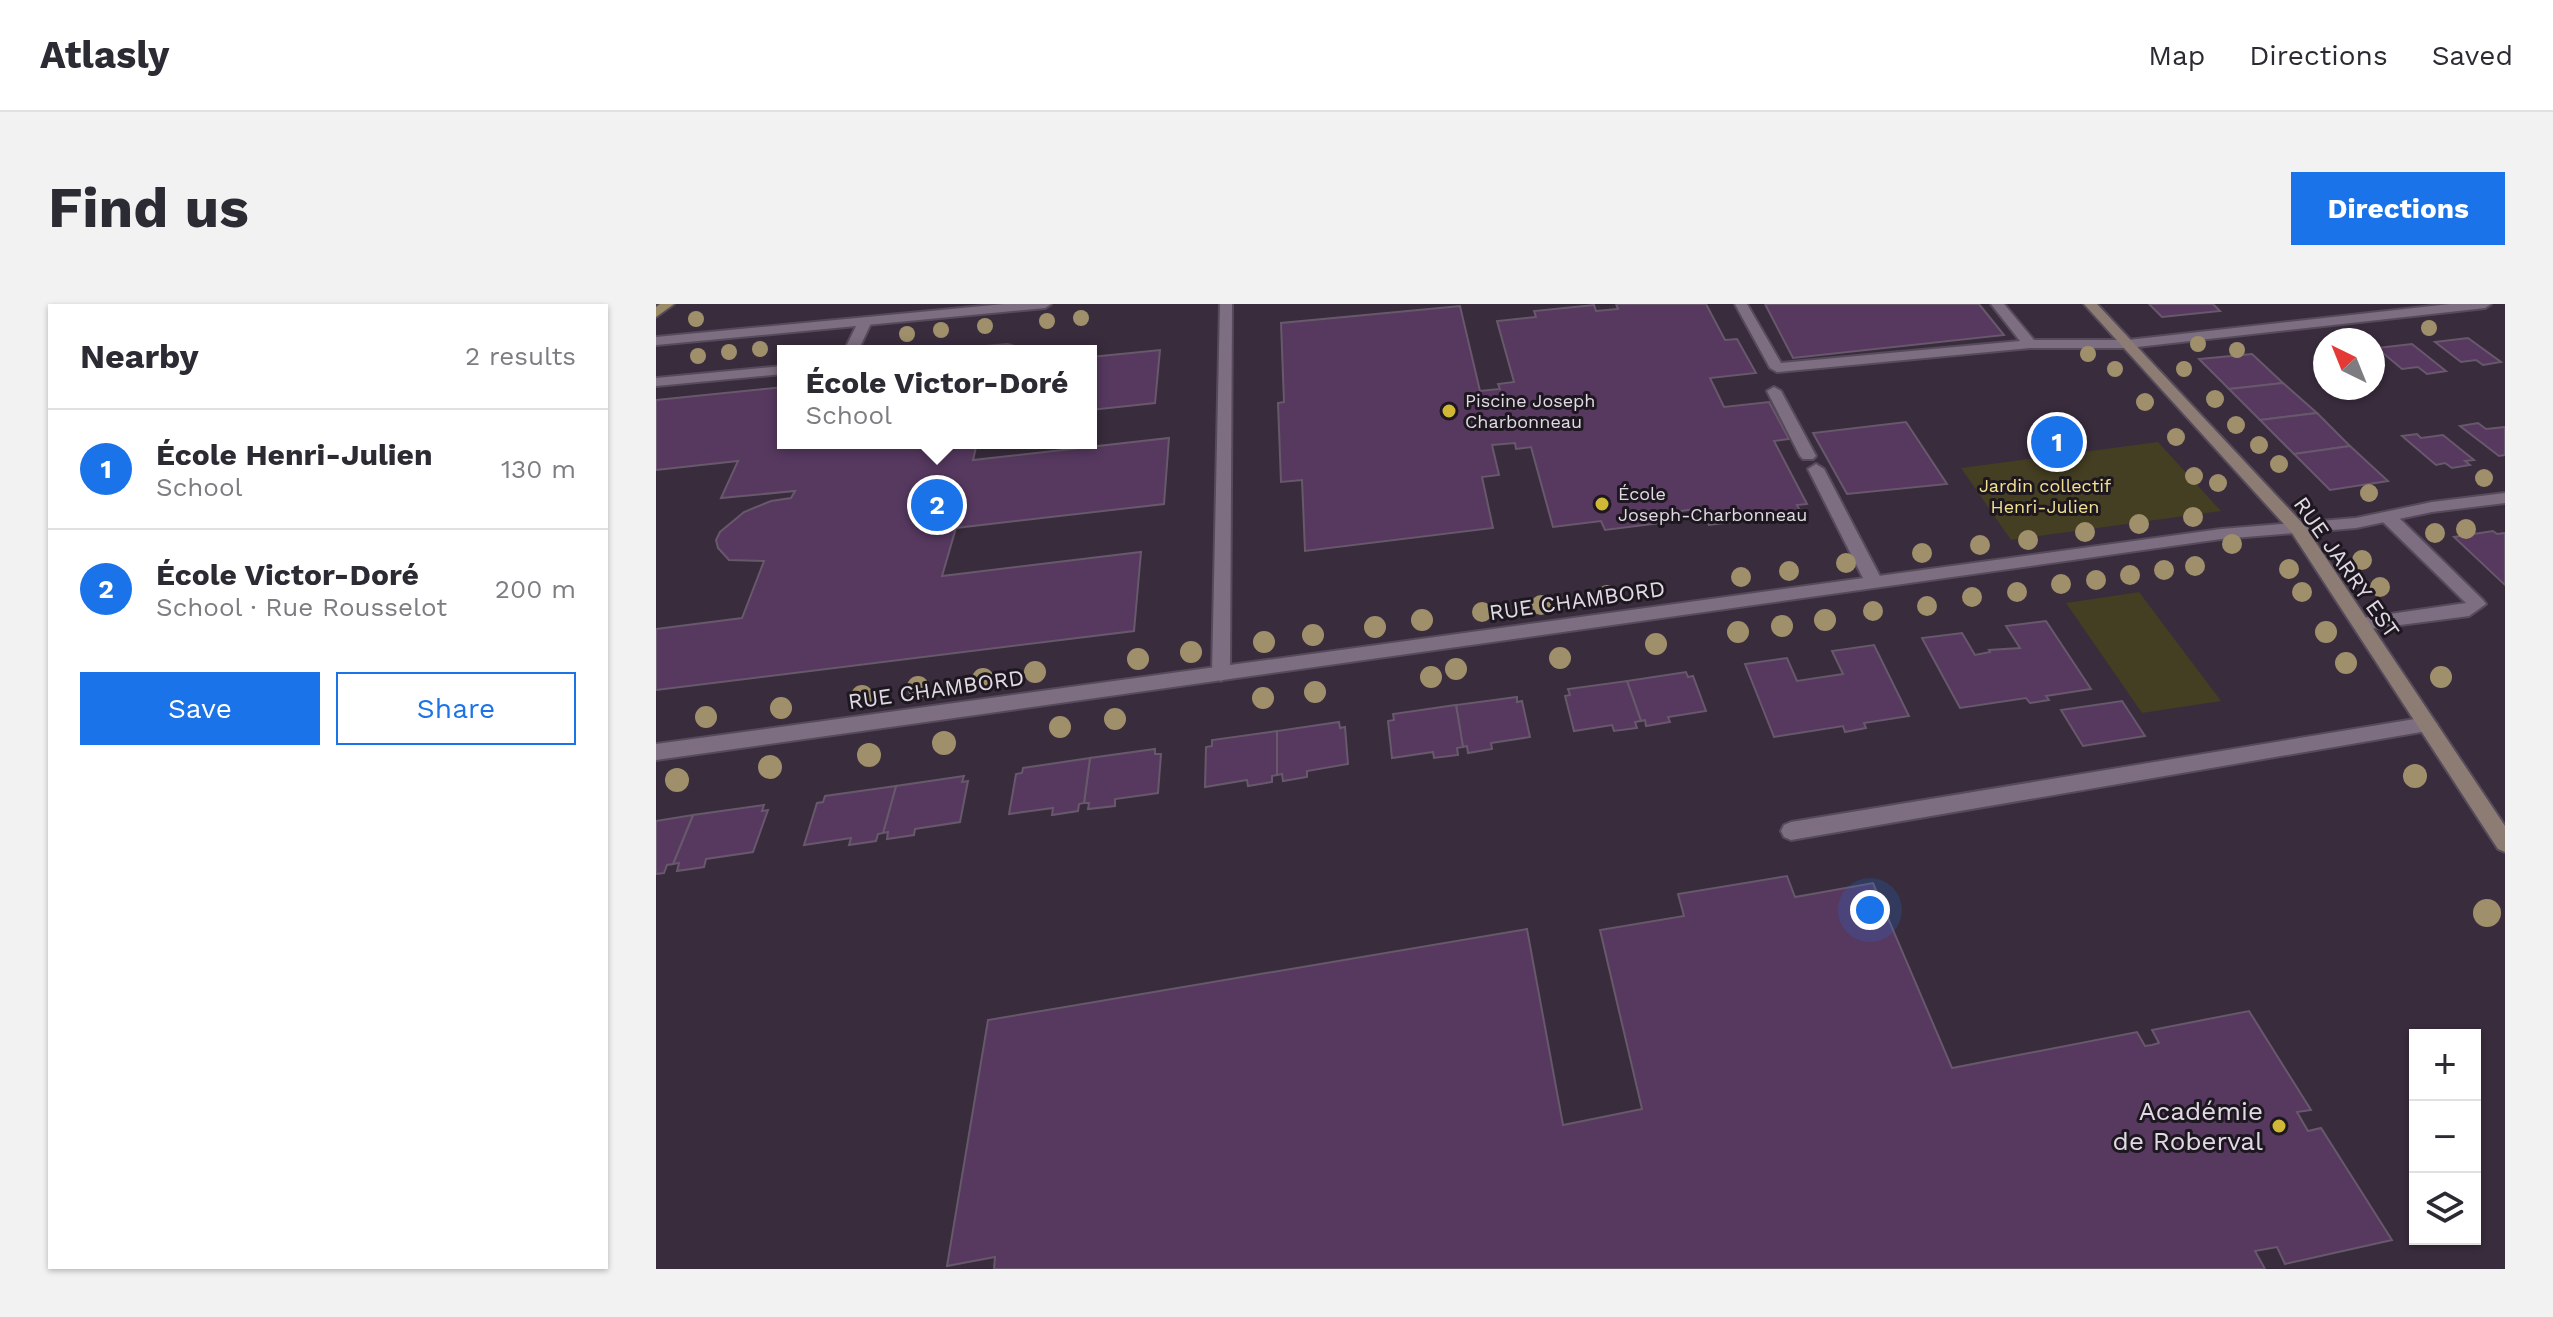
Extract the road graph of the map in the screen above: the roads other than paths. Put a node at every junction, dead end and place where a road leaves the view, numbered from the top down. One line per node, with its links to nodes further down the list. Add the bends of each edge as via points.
1 (668, 304): 8 (main road)
2 (1045, 304): 9 (street)
3 (1226, 304): 22 (street)
4 (1741, 304): 11 (street, via 1777,368)
5 (1997, 304): 11 (street)
6 (2090, 304): 12 (main road, RUE JARRY EST)
7 (2485, 304): 12 (street)
8 (656, 313)
9 (865, 321): 10 (street); 13 (street)
10 (656, 341)
11 (2030, 344): 12 (street)
12 (2128, 344): 19 (main road, RUE JARRY EST)
13 (854, 345)
14 (777, 371): 15 (street)
15 (656, 382)
16 (1774, 391): 20 (street)
17 (2505, 498): 18 (street, RUE CHAMBORD)
18 (2388, 517): 19 (street, RUE CHAMBORD); 21 (street, via 2477,604 2469,610)
19 (2298, 529): 20 (street, RUE CHAMBORD, via 2221,534); 21 (main road, RUE JARRY EST)
20 (1874, 582): 22 (street, RUE CHAMBORD)
21 (2362, 624): 23 (main road, RUE JARRY EST)
22 (1221, 674): 24 (street, RUE CHAMBORD)
23 (2427, 724): 25 (street); 26 (main road, RUE JARRY EST)
24 (656, 752)
25 (1791, 831)
26 (2505, 843)

